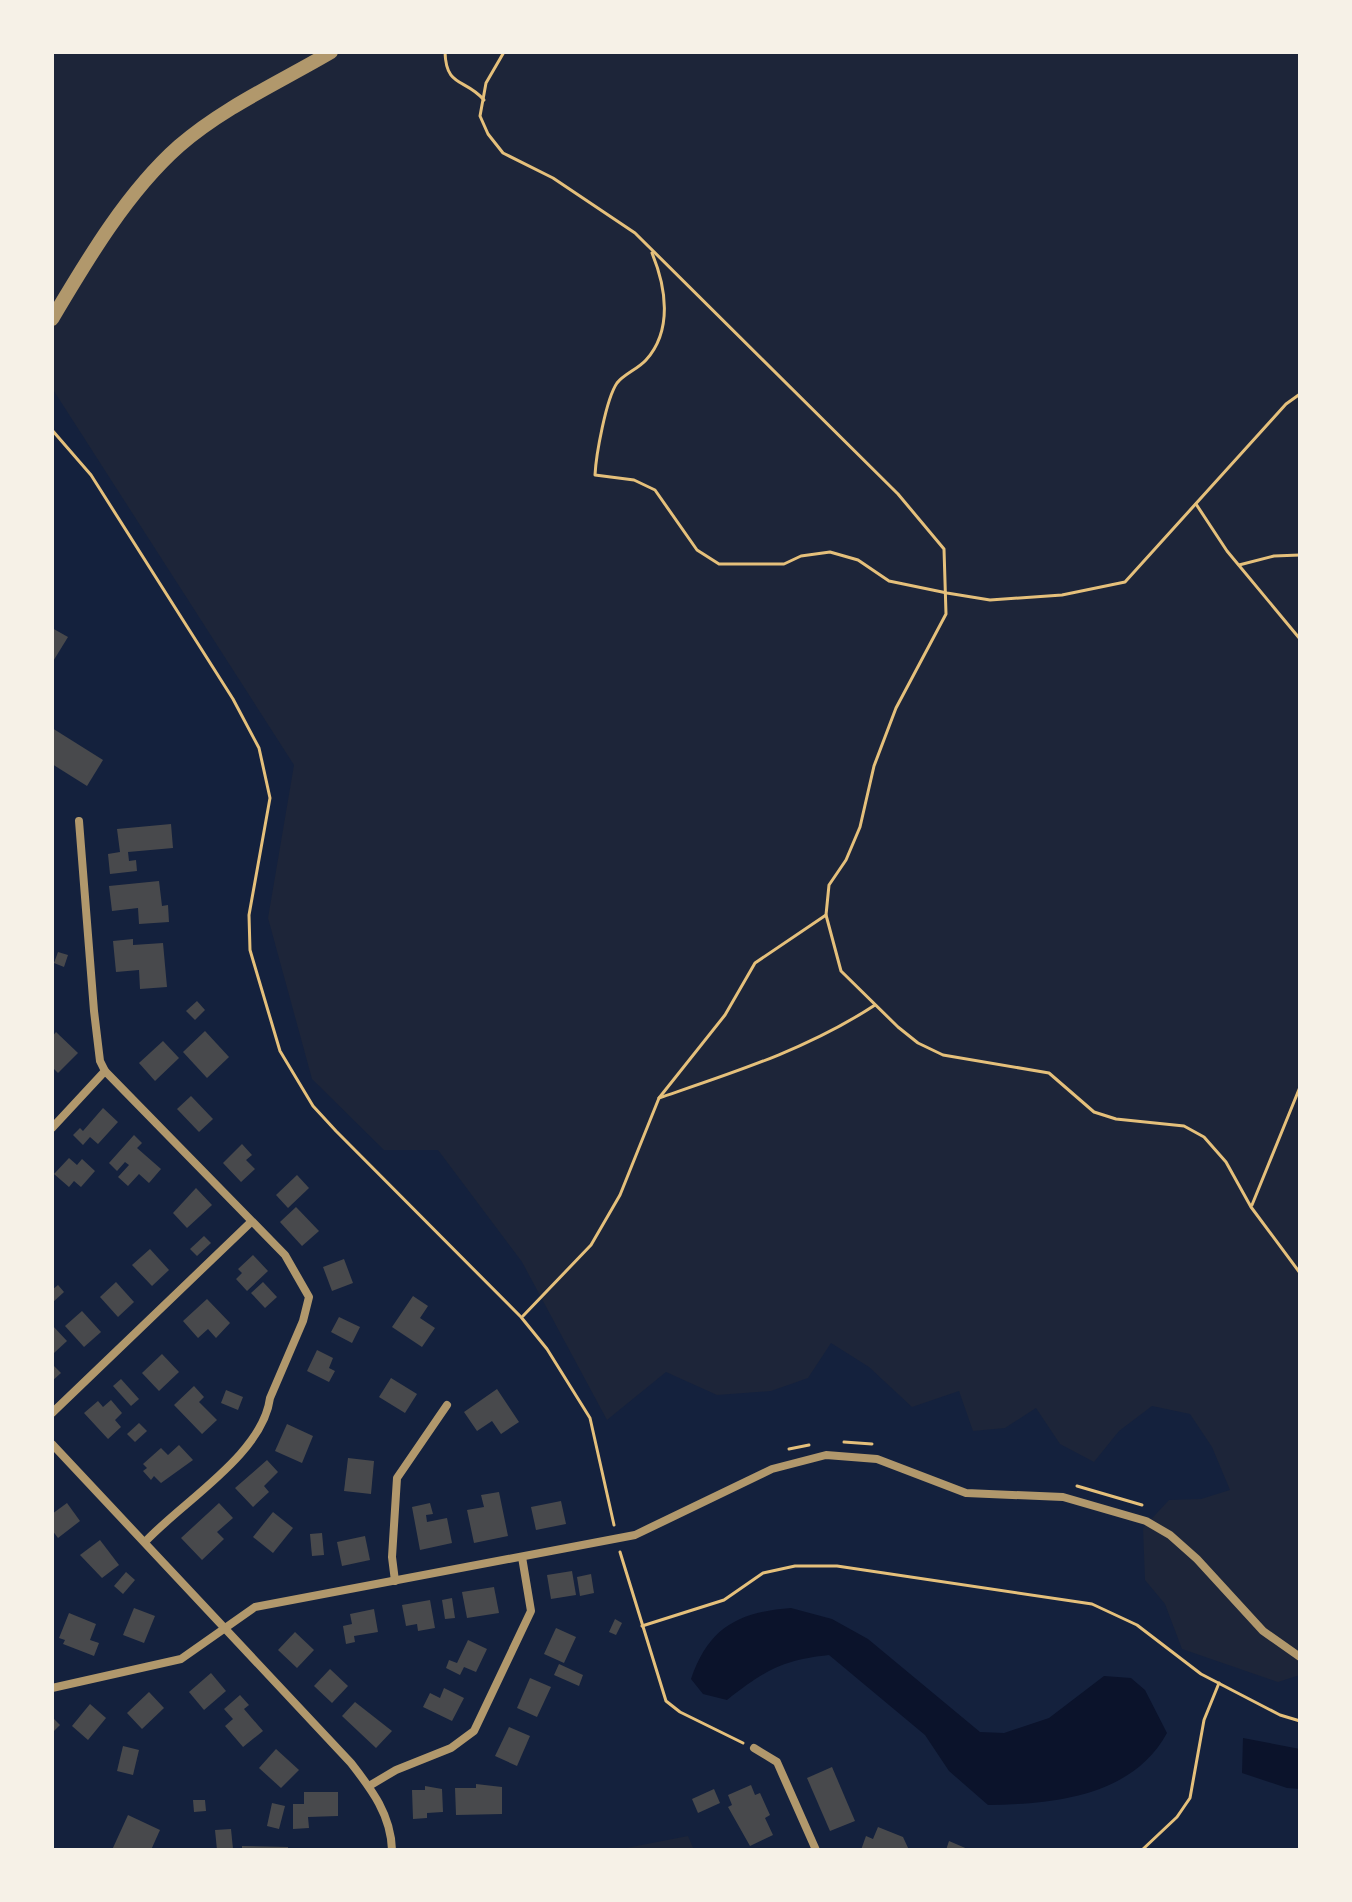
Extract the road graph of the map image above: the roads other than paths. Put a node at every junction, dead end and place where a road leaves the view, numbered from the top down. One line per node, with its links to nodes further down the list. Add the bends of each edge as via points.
1 (331, 52): 2 (street, via 239,104 178,147 132,199)
2 (52, 319)
3 (79, 821): 4 (street, via 94,1011)
4 (105, 1071): 5 (street); 6 (street)
5 (52, 1128)
6 (251, 1222): 8 (street); 10 (street, via 285,1255 303,1283 309,1297 303,1321 269,1409 244,1450)
7 (447, 1405): 12 (street, via 397,1478)
8 (52, 1413)
9 (52, 1444): 10 (street)
10 (145, 1542): 13 (street)
11 (522, 1557): 12 (street); 14 (street, via 616,1541 785,1464 826,1455 866,1456 966,1493 1063,1497 1146,1521 1170,1535 1263,1631); 17 (street, via 531,1611 474,1731 451,1748)
12 (395, 1581): 13 (street, via 255,1607)
13 (224, 1627): 15 (street, via 181,1659); 17 (street)
14 (1300, 1657)
15 (52, 1688)
16 (754, 1748): 19 (street, via 777,1762)
17 (369, 1786): 18 (street, via 389,1825)
18 (392, 1850)
19 (816, 1850)

